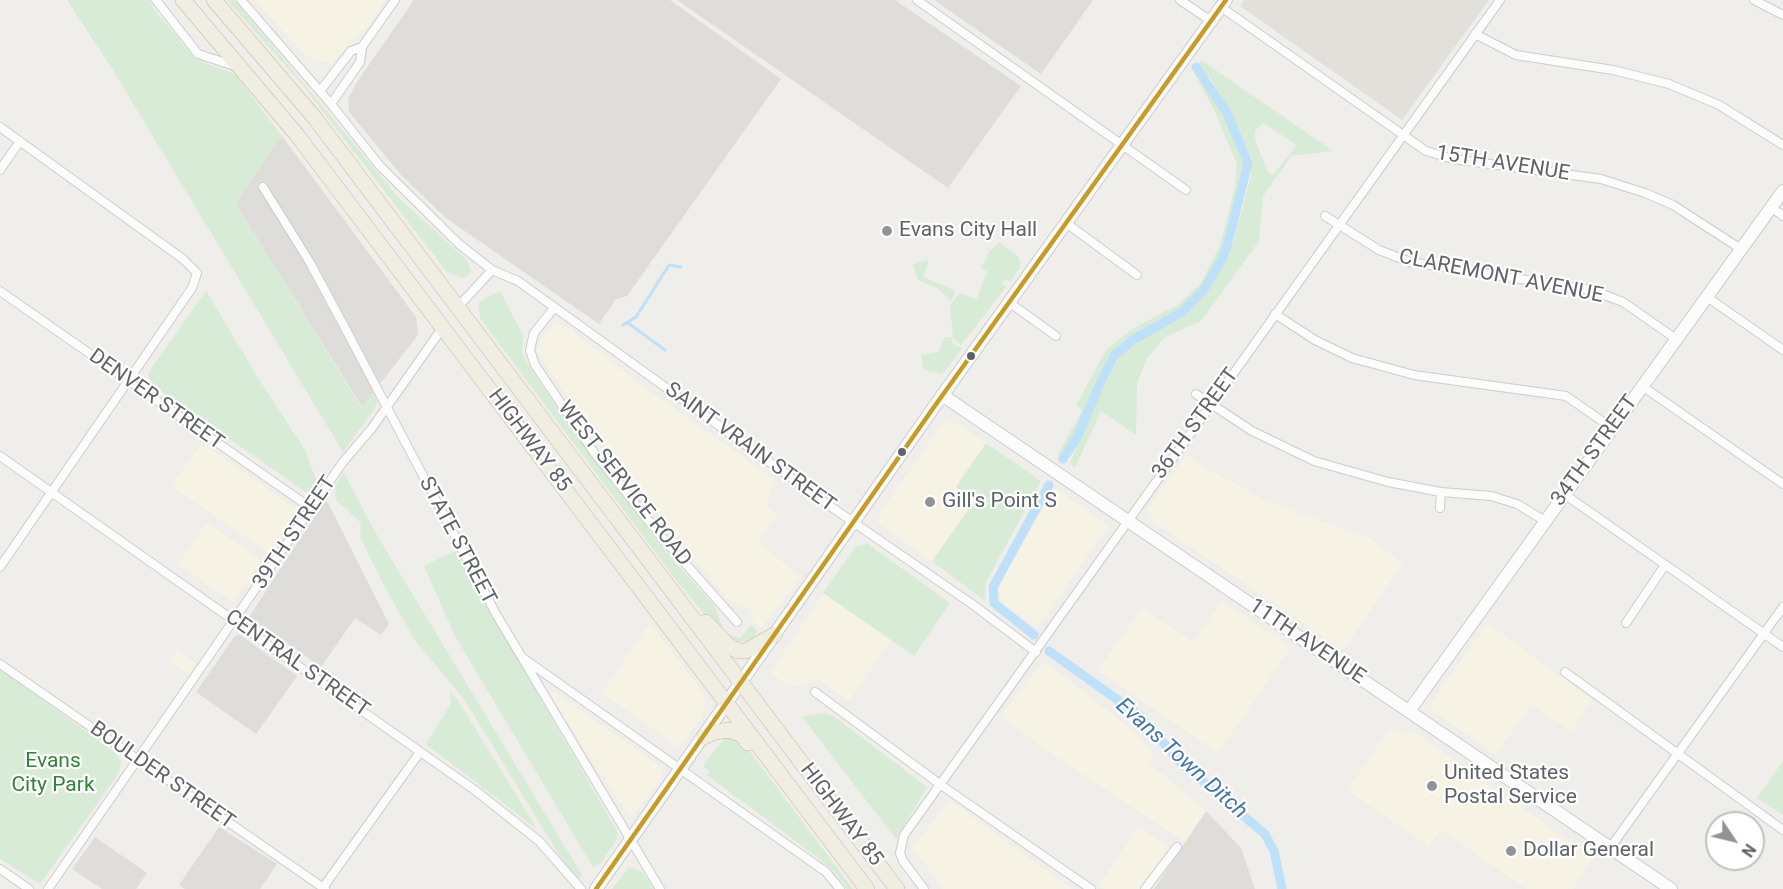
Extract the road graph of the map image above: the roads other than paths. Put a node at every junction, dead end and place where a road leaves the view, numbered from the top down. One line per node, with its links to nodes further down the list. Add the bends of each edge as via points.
1 (156, 0): 15 (street, via 198,54)
2 (183, 0): 15 (highway, HIGHWAY 85)
3 (214, 0): 38 (highway, HIGHWAY 85, via 314,117)
4 (241, 0): 16 (street)
5 (396, 0): 14 (street)
6 (917, 0): 21 (street)
7 (1180, 0): 12 (street)
8 (1500, 0): 13 (street, 36TH STREET)
9 (1754, 0): 11 (street)
10 (1224, 3): 12 (main road); 19 (street, 15TH AVENUE)
11 (1783, 15)
12 (1211, 21): 21 (main road)
13 (1475, 34): 19 (street, 36TH STREET); 22 (street, via 1516,55 1613,70 1669,84 1728,110)
14 (362, 47): 16 (street, via 351,51); 17 (street, via 360,62)
15 (243, 68): 41 (highway, HIGHWAY 85)
16 (320, 91): 17 (street)
17 (331, 104): 33 (street, SAINT VRAIN STREET, via 402,190)
18 (0, 127): 20 (street)
19 (1403, 136): 31 (street, 36TH STREET); 32 (street, 15TH AVENUE, via 1434,154 1601,179 1645,193 1673,205)
20 (20, 141): 23 (street); 45 (street, via 189,263 197,273 194,284)
21 (1122, 145): 25 (street); 30 (main road)
22 (1783, 145)
23 (0, 170)
24 (262, 187): 50 (street, STATE STREET, via 309,261)
25 (1186, 190)
26 (1783, 191): 27 (main road, 34TH STREET)
27 (1771, 207): 29 (street); 32 (main road, 34TH STREET)
28 (1325, 216): 31 (street, CLAREMONT AVENUE)
29 (1783, 216)
30 (1066, 224): 34 (street); 37 (main road)
31 (1339, 225): 40 (street, 36TH STREET); 43 (street, CLAREMONT AVENUE, via 1379,250 1410,262 1591,290 1623,302)
32 (1741, 249): 36 (main road, 34TH STREET)
33 (492, 270): 38 (street); 39 (street, SAINT VRAIN STREET, via 518,281)
34 (1137, 275)
35 (0, 291): 45 (street, DENVER STREET)
36 (1707, 297): 43 (main road, 34TH STREET); 44 (street)
37 (1010, 303): 42 (street); 48 (main road)
38 (457, 308): 64 (highway, HIGHWAY 85)
39 (554, 308): 59 (street, SAINT VRAIN STREET); 67 (street, WEST SERVICE ROAD, via 534,333 530,350 535,365 593,451 661,536)
40 (1275, 314): 49 (street, 36TH STREET); 51 (street, via 1352,358 1414,375 1566,396)
41 (443, 327): 50 (street, 39TH STREET); 78 (highway, HIGHWAY 85)
42 (1056, 336)
43 (1676, 339): 46 (main road, 34TH STREET)
44 (1783, 350)
45 (129, 382): 54 (street); 57 (street, DENVER STREET)
46 (1642, 386): 51 (main road, 34TH STREET); 53 (street)
47 (1196, 394): 49 (street)
48 (942, 395): 59 (main road); 60 (main road, 11TH AVENUE)
49 (1210, 404): 55 (street, via 1259,435 1314,461 1353,474); 60 (street, 36TH STREET)
50 (387, 407): 57 (street, 39TH STREET); 73 (street, STATE STREET)
51 (1612, 428): 56 (main road, 34TH STREET)
52 (0, 456): 54 (street, CENTRAL STREET)
53 (1783, 484)
54 (52, 492): 63 (street); 66 (street, CENTRAL STREET)
55 (1441, 492): 58 (street); 61 (street, via 1500,499)
56 (1564, 494): 61 (main road, 34TH STREET); 62 (street)
57 (311, 508): 66 (street, 39TH STREET)
58 (1440, 508)
59 (853, 521): 70 (main road); 72 (street, SAINT VRAIN STREET)
60 (1128, 521): 72 (street, 36TH STREET); 79 (main road, 11TH AVENUE)
61 (1545, 521): 79 (main road, 34TH STREET)
62 (1665, 565): 68 (street); 69 (street)
63 (0, 567)
64 (665, 582): 70 (highway, via 680,590 718,636 738,651 746,651); 76 (highway, HIGHWAY 85)
65 (1783, 607): 69 (street)
66 (235, 620): 81 (street, CENTRAL STREET); 83 (street, 39TH STREET)
67 (737, 621)
68 (1626, 624)
69 (1764, 634): 71 (street); 82 (street)
70 (774, 635): 76 (main road)
71 (1783, 647)
72 (1036, 651): 85 (street, 36TH STREET)
73 (520, 657): 84 (street); 87 (street, STATE STREET)
74 (0, 664): 83 (street, BOULDER STREET)
75 (1565, 672): 82 (street)
76 (740, 683): 78 (main road); 100 (highway, HIGHWAY 85)
77 (815, 692): 85 (street)
78 (727, 703): 80 (main road); 88 (highway, HIGHWAY 85)
79 (1409, 711): 90 (main road, 11TH AVENUE)
80 (704, 737): 84 (main road); 88 (highway, via 724,729 742,735 809,822)
81 (420, 752): 94 (street); 95 (street, CENTRAL STREET, via 539,841)
82 (1678, 754): 86 (street); 90 (street)
83 (138, 759): 93 (street, 39TH STREET); 94 (street, BOULDER STREET)
84 (683, 769): 87 (main road); 98 (street, via 826,872)
85 (941, 785): 101 (street, 36TH STREET, via 904,835 900,853); 102 (street)
86 (1783, 830)
87 (631, 840): 96 (main road); 97 (street, STATE STREET)
88 (830, 841): 99 (highway, HIGHWAY 85)
89 (1177, 847): 103 (street)
90 (1610, 848): 104 (main road, 11TH AVENUE)
91 (0, 869): 92 (street)
92 (28, 889)
93 (48, 889)
94 (323, 889)
95 (581, 889)
96 (596, 889)
97 (660, 889)
98 (840, 889)
99 (867, 889)
100 (897, 889)
101 (924, 889)
102 (1091, 889)
103 (1145, 889)
104 (1671, 889)

